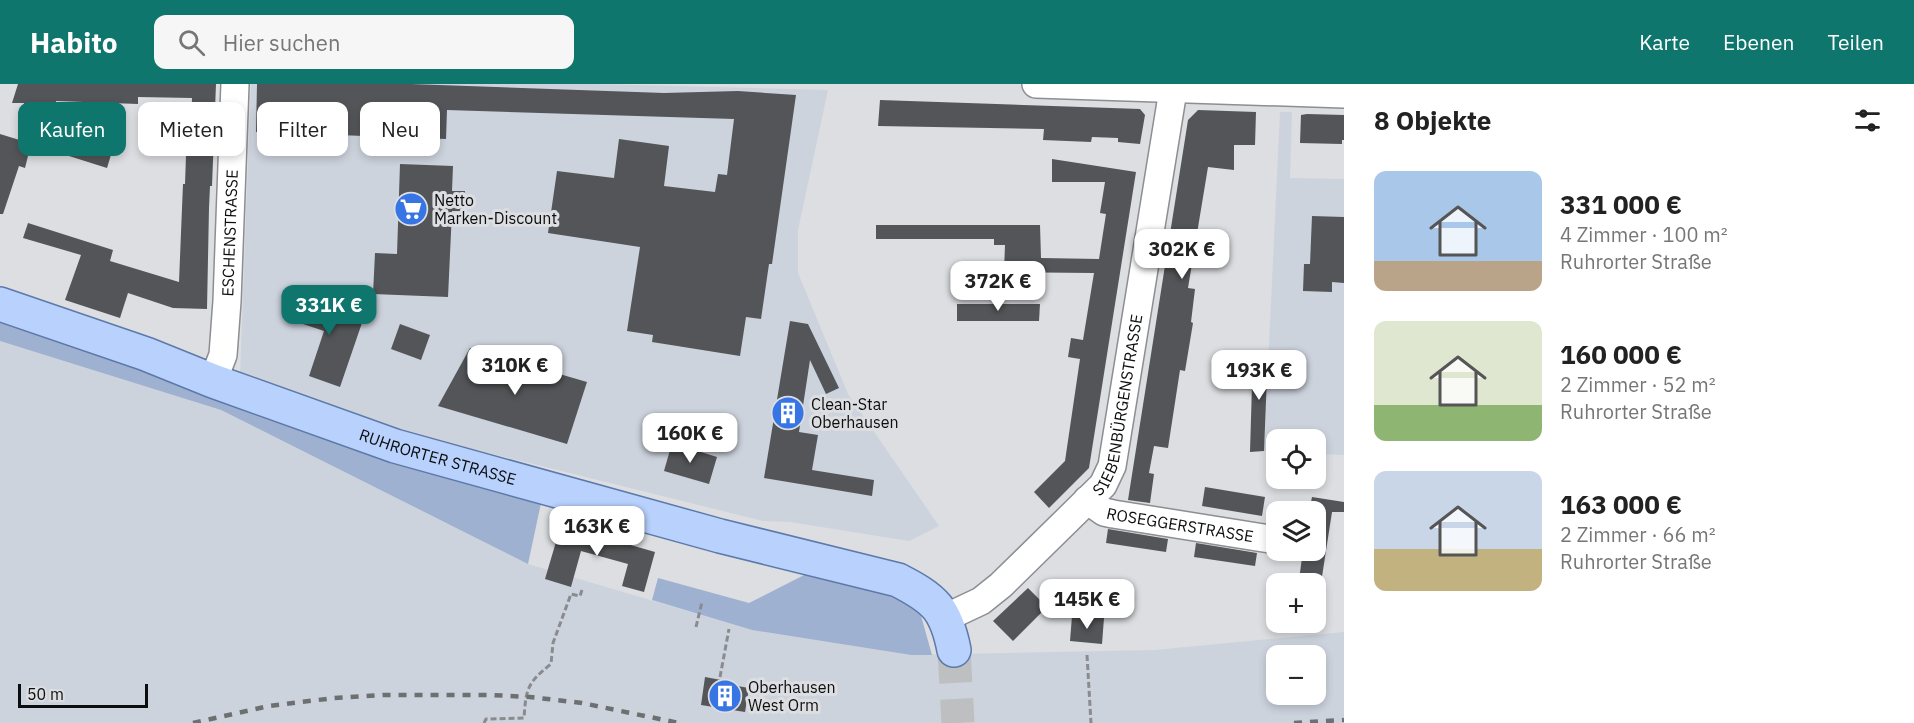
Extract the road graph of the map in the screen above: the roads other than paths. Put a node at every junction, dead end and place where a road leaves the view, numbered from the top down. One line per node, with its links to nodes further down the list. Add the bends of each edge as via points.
1 (235, 84): 6 (street, ESCHENSTRASSE, via 223,355)
2 (1036, 84): 3 (street)
3 (1173, 86): 4 (street); 7 (street, SIEBENBÜRGENSTRASSE, via 1112,466 1103,485)
4 (1344, 94)
5 (0, 304): 6 (main road, RUHRORTER STRASSE)
6 (213, 381): 9 (main road, RUHRORTER STRASSE, via 464,467 766,549 881,574 919,591)
7 (1087, 500): 8 (street, ROSEGGERSTRASSE, via 1113,514); 9 (street, SIEBENBÜRGENSTRASSE, via 994,591)
8 (1266, 538)
9 (945, 618): 10 (main road, RUHRORTER STRASSE)
10 (954, 650)

